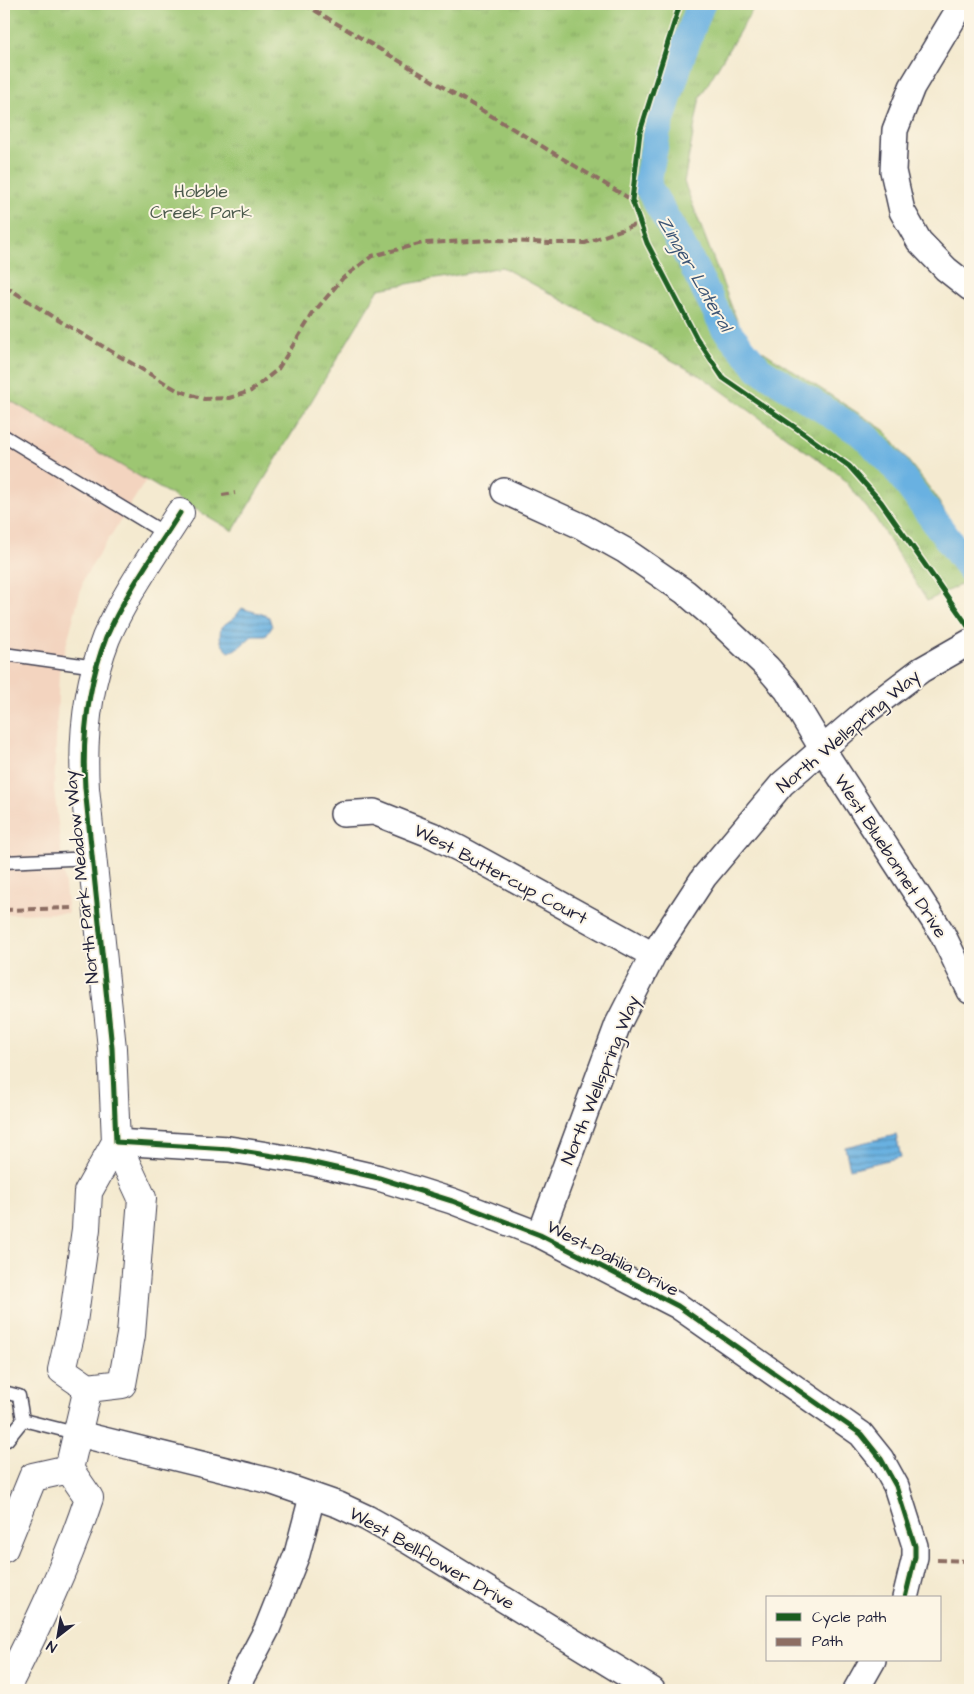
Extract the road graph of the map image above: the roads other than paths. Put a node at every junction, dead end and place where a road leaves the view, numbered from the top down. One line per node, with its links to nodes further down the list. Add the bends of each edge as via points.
1 (962, 4): 2 (street, via 912,87 895,130 893,171 902,211 920,241 946,269)
2 (970, 288)
3 (4, 436): 5 (lane)
4 (504, 491): 9 (street, West Bluebonnet Drive, via 581,526 624,550 685,592 767,667 787,690)
5 (173, 524): 8 (street, North Park Meadow Way, via 120,610)
6 (970, 642): 9 (street, North Wellspring Way, via 921,670)
7 (4, 654): 8 (lane)
8 (96, 667): 11 (street, North Park Meadow Way, via 87,705 83,758)
9 (823, 750): 13 (street, North Wellspring Way, via 782,784 704,877); 14 (street, West Bluebonnet Drive, via 942,933)
10 (343, 814): 13 (street, West Buttercup Court, via 374,812 432,835)
11 (92, 858): 12 (lane); 15 (street, North Park Meadow Way, via 112,1048)
12 (4, 862)
13 (653, 956): 16 (street, North Wellspring Way, via 618,1024)
14 (970, 991)
15 (116, 1142): 16 (street, West Dahlia Drive, via 229,1149 305,1161 379,1178 452,1201); 17 (street, via 88,1192 86,1230 62,1370); 17 (street, North Park Meadow Way, via 142,1198 131,1335 122,1384)
16 (540, 1235): 25 (street, West Dahlia Drive, via 678,1306 862,1434 896,1486 915,1546)
17 (88, 1388): 20 (street)
18 (4, 1392): 19 (lane, via 19,1396)
19 (23, 1420): 20 (lane); 21 (lane, via 7,1440)
20 (79, 1434): 22 (street); 23 (street, West Bellflower Drive, via 270,1481)
21 (4, 1439)
22 (69, 1469): 24 (street, via 33,1477); 27 (street, via 89,1498 49,1603)
23 (312, 1497): 28 (street, via 297,1554 267,1629); 29 (street, West Bellflower Drive, via 339,1505 410,1542)
24 (4, 1548)
25 (905, 1596)
26 (872, 1662): 30 (street)
27 (5, 1690)
28 (235, 1690)
29 (652, 1690)
30 (856, 1690)

